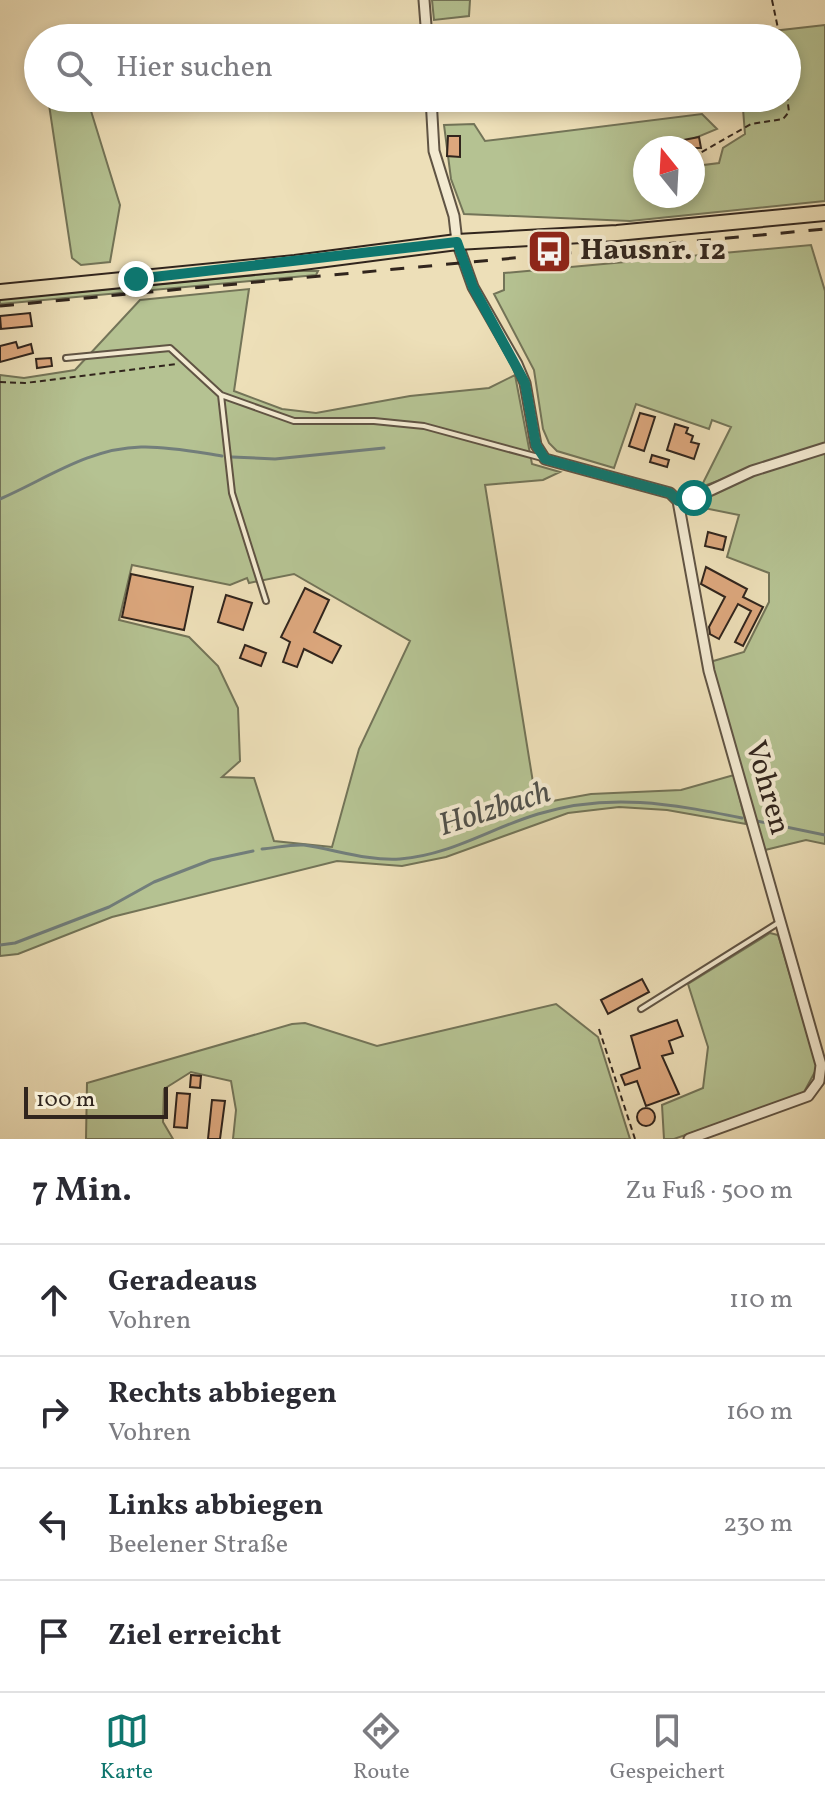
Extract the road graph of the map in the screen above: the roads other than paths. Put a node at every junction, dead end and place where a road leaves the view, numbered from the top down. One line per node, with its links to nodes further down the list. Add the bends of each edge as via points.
1 (424, 0): 2 (street)
2 (426, 24)
3 (432, 112): 5 (street, via 434,151)
4 (825, 213): 5 (main road)
5 (457, 242): 6 (main road); 9 (street, via 473,287 525,383)
6 (0, 292)
7 (66, 358): 8 (lane, via 170,348)
8 (221, 395): 11 (lane, via 294,421 412,424); 14 (lane, via 232,493)
9 (536, 445): 11 (lane); 12 (street)
10 (825, 448): 13 (street)
11 (524, 453): 12 (lane)
12 (545, 459): 13 (street, via 670,493)
13 (678, 501): 15 (street, Vohren, via 709,671)
14 (266, 601)
15 (780, 922): 16 (lane); 17 (street, Vohren, via 821,1065 819,1081 808,1096 792,1104)
16 (641, 1009)
17 (689, 1139)

